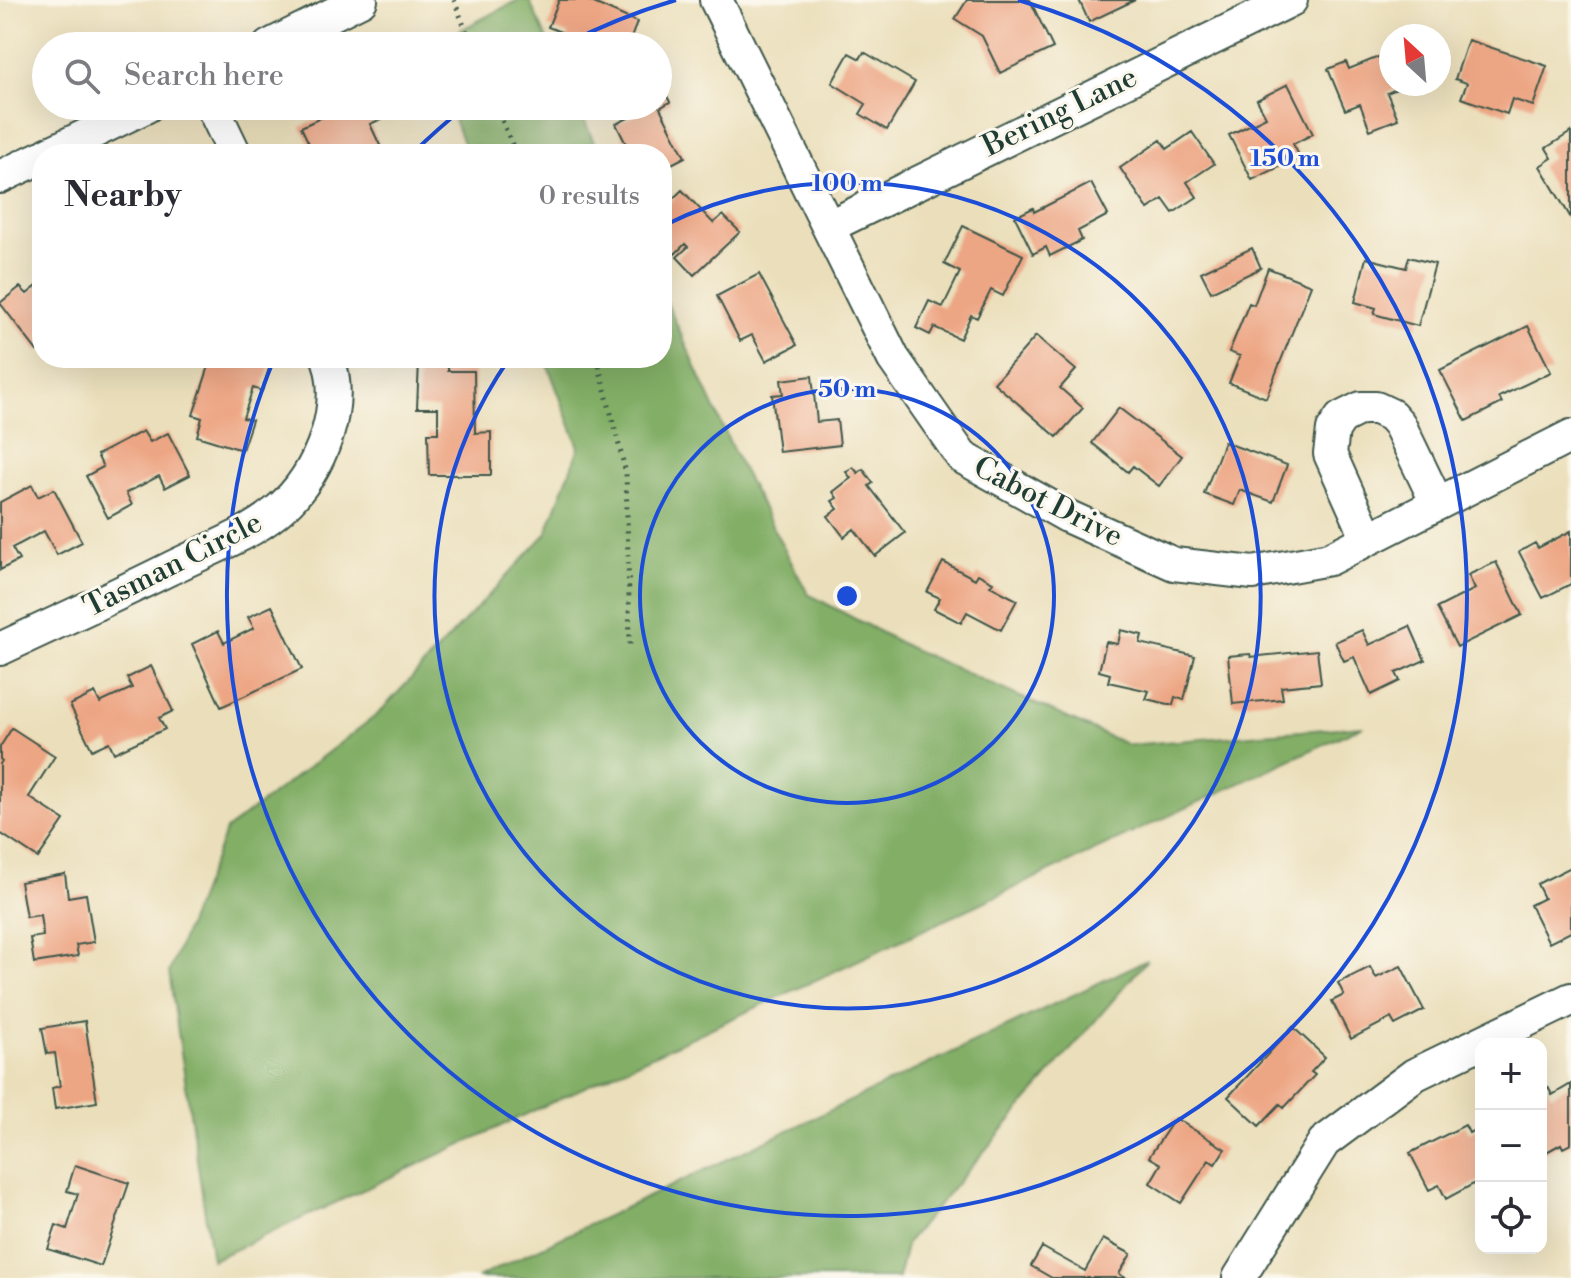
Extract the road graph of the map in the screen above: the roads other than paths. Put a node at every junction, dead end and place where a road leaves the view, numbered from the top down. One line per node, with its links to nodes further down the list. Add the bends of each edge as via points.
1 (361, 0): 4 (street)
2 (716, 0): 11 (street, Cabot Drive)
3 (1291, 0): 11 (street, Bering Lane)
4 (297, 32)
5 (118, 120): 7 (street)
6 (219, 120): 8 (street)
7 (69, 144)
8 (230, 144)
9 (32, 162): 10 (street)
10 (0, 177)
11 (830, 226): 15 (street, Cabot Drive, via 893,358 962,457 1069,517 1174,564 1253,573 1329,559)
12 (330, 368): 16 (street, Tasman Circle, via 335,392 321,453 285,506 226,544)
13 (1571, 436): 14 (street, Cabot Drive)
14 (1437, 503): 15 (street, Cabot Drive); 15 (street, via 1391,415 1376,408 1350,411 1333,430 1330,454)
15 (1368, 539)
16 (0, 649)
17 (1571, 999): 18 (street, via 1414,1075 1324,1142)
18 (1239, 1278)

